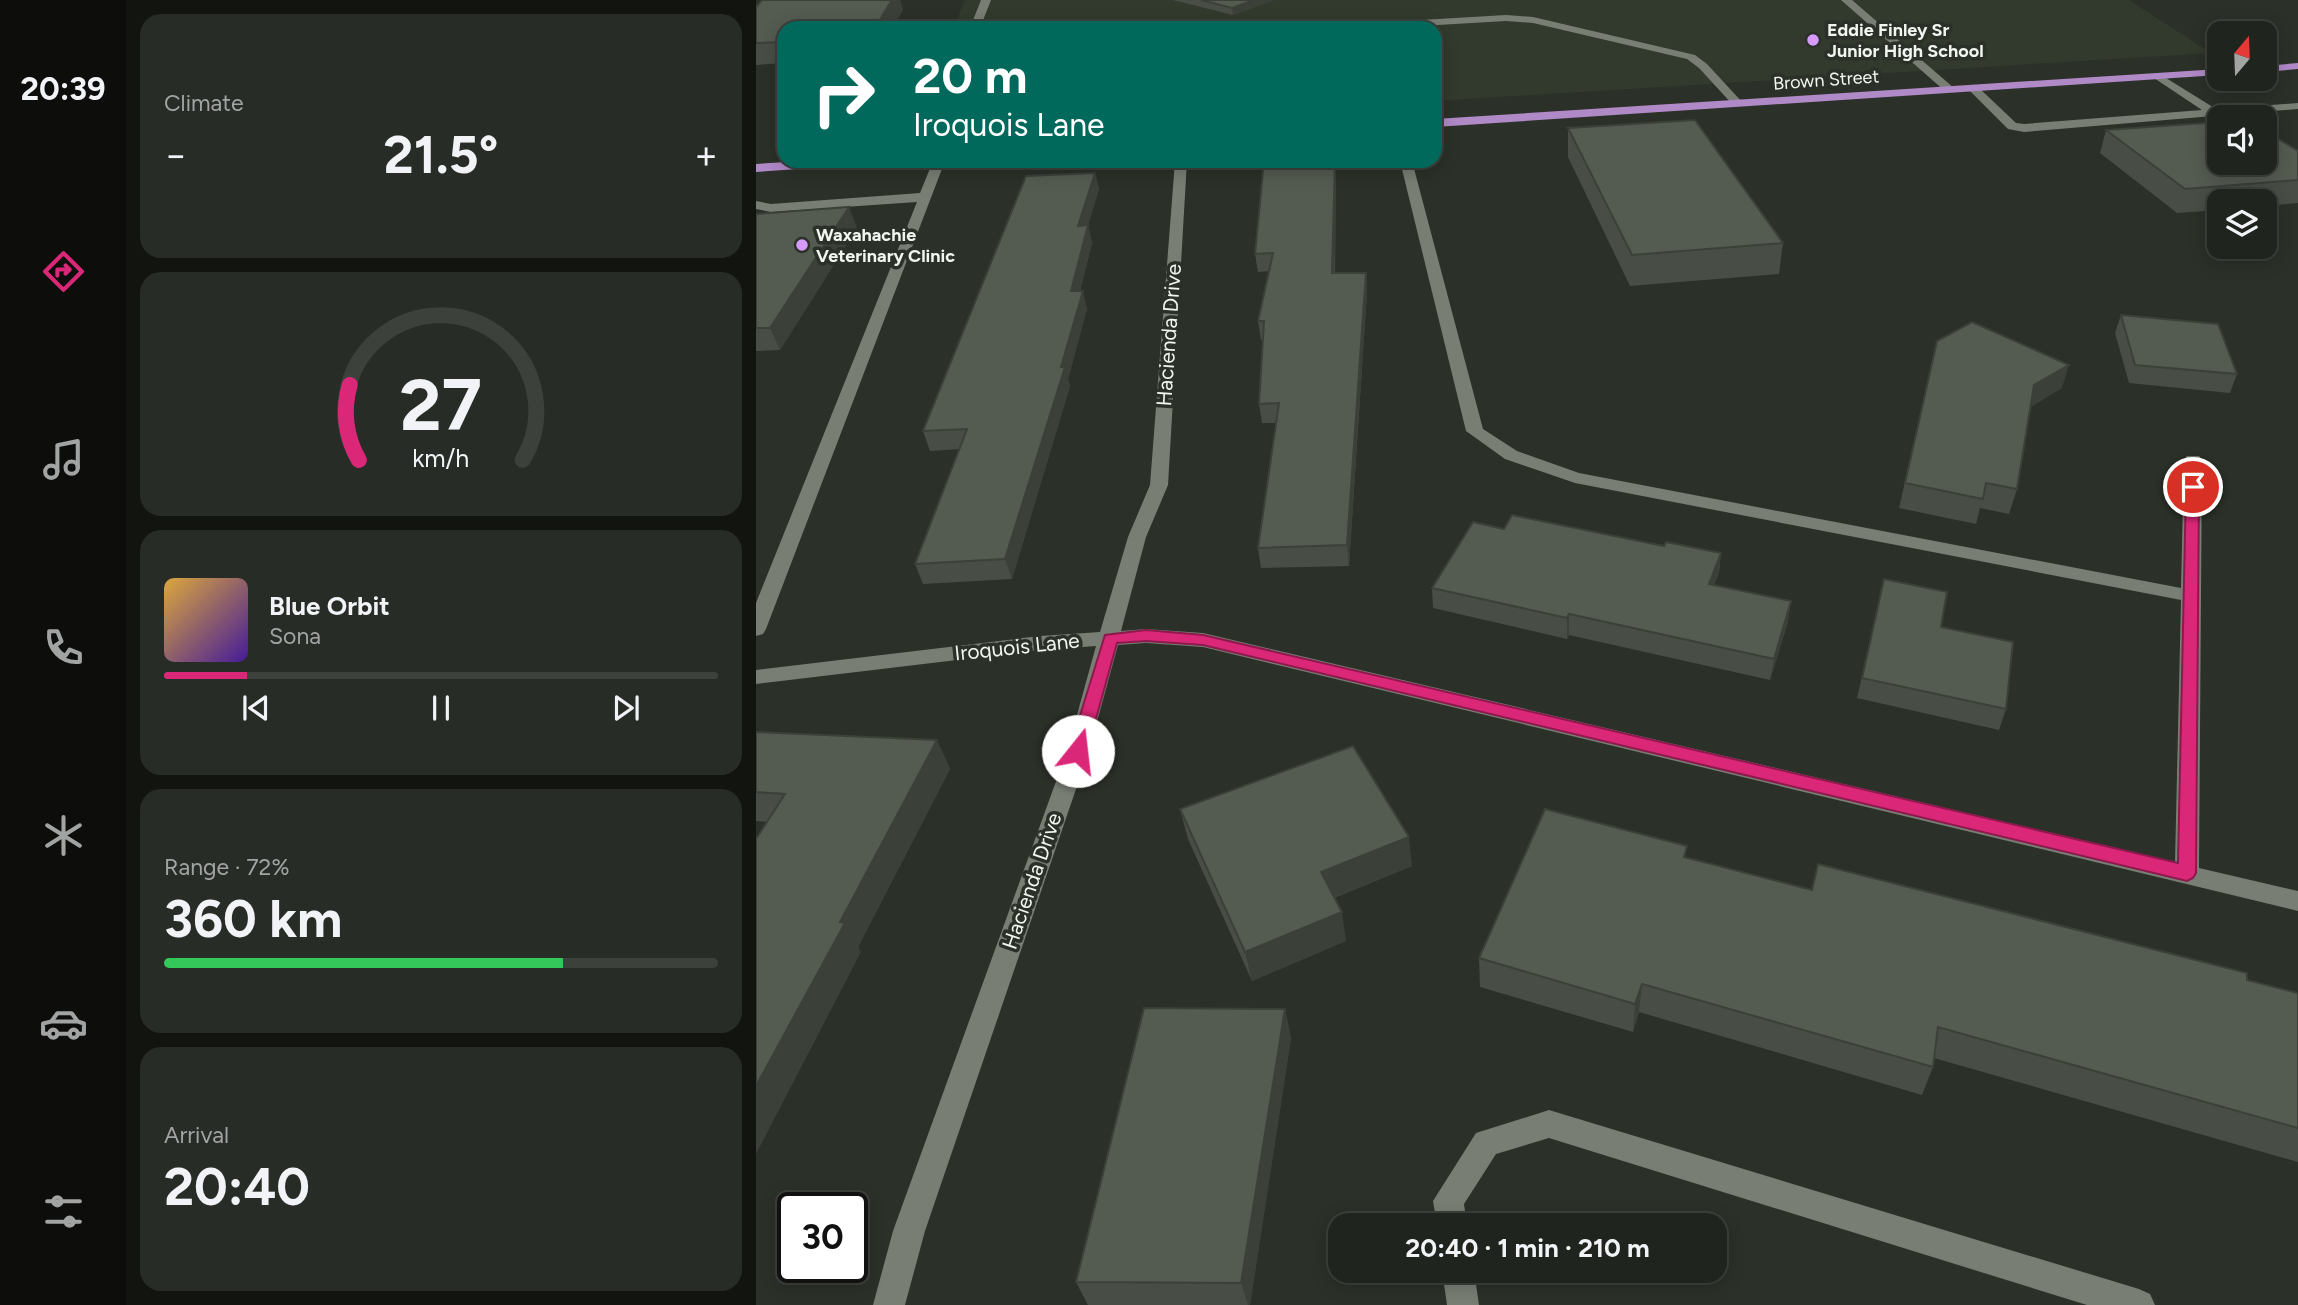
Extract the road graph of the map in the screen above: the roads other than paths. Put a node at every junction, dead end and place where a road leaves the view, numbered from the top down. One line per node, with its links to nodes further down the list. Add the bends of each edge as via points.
1 (986, 0): 3 (street)
2 (1846, 0): 10 (street)
3 (978, 21)
4 (1442, 22): 11 (street, via 1533,20 1691,57)
5 (2298, 66): 6 (main road)
6 (2277, 68)
7 (2207, 73): 8 (main road, Brown Street)
8 (2158, 76): 9 (main road, Brown Street); 13 (street)
9 (1974, 89): 10 (main road, Brown Street); 15 (street, via 2011,126 2024,128)
10 (1950, 90): 11 (main road, Brown Street)
11 (1737, 103): 16 (main road, Brown Street)
12 (2298, 106): 14 (street)
13 (2207, 108)
14 (2277, 108)
15 (2207, 114)
16 (1442, 123)
17 (779, 168): 21 (main road)
18 (936, 168): 22 (street)
19 (1181, 168): 27 (street, Hacienda Drive, via 1159,485 1138,537)
20 (1408, 168): 25 (street, via 1475,431 1511,455 1575,478)
21 (757, 170)
22 (925, 197): 23 (street, via 771,208); 26 (street)
23 (756, 205)
24 (2193, 460): 25 (street)
25 (2191, 596): 29 (street)
26 (756, 629)
27 (1111, 639): 28 (street, Iroquois Lane, via 1040,643); 29 (street, Iroquois Lane, via 1203,640); 33 (street, Hacienda Drive, via 1078,751 909,1231)
28 (756, 677)
29 (2187, 873): 30 (street, Iroquois Lane)
30 (2298, 901)
31 (1450, 1213): 35 (street, via 1448,1201 1486,1143 1549,1124)
32 (1460, 1283): 34 (street)
33 (889, 1305)
34 (1463, 1305)
35 (2139, 1305)

